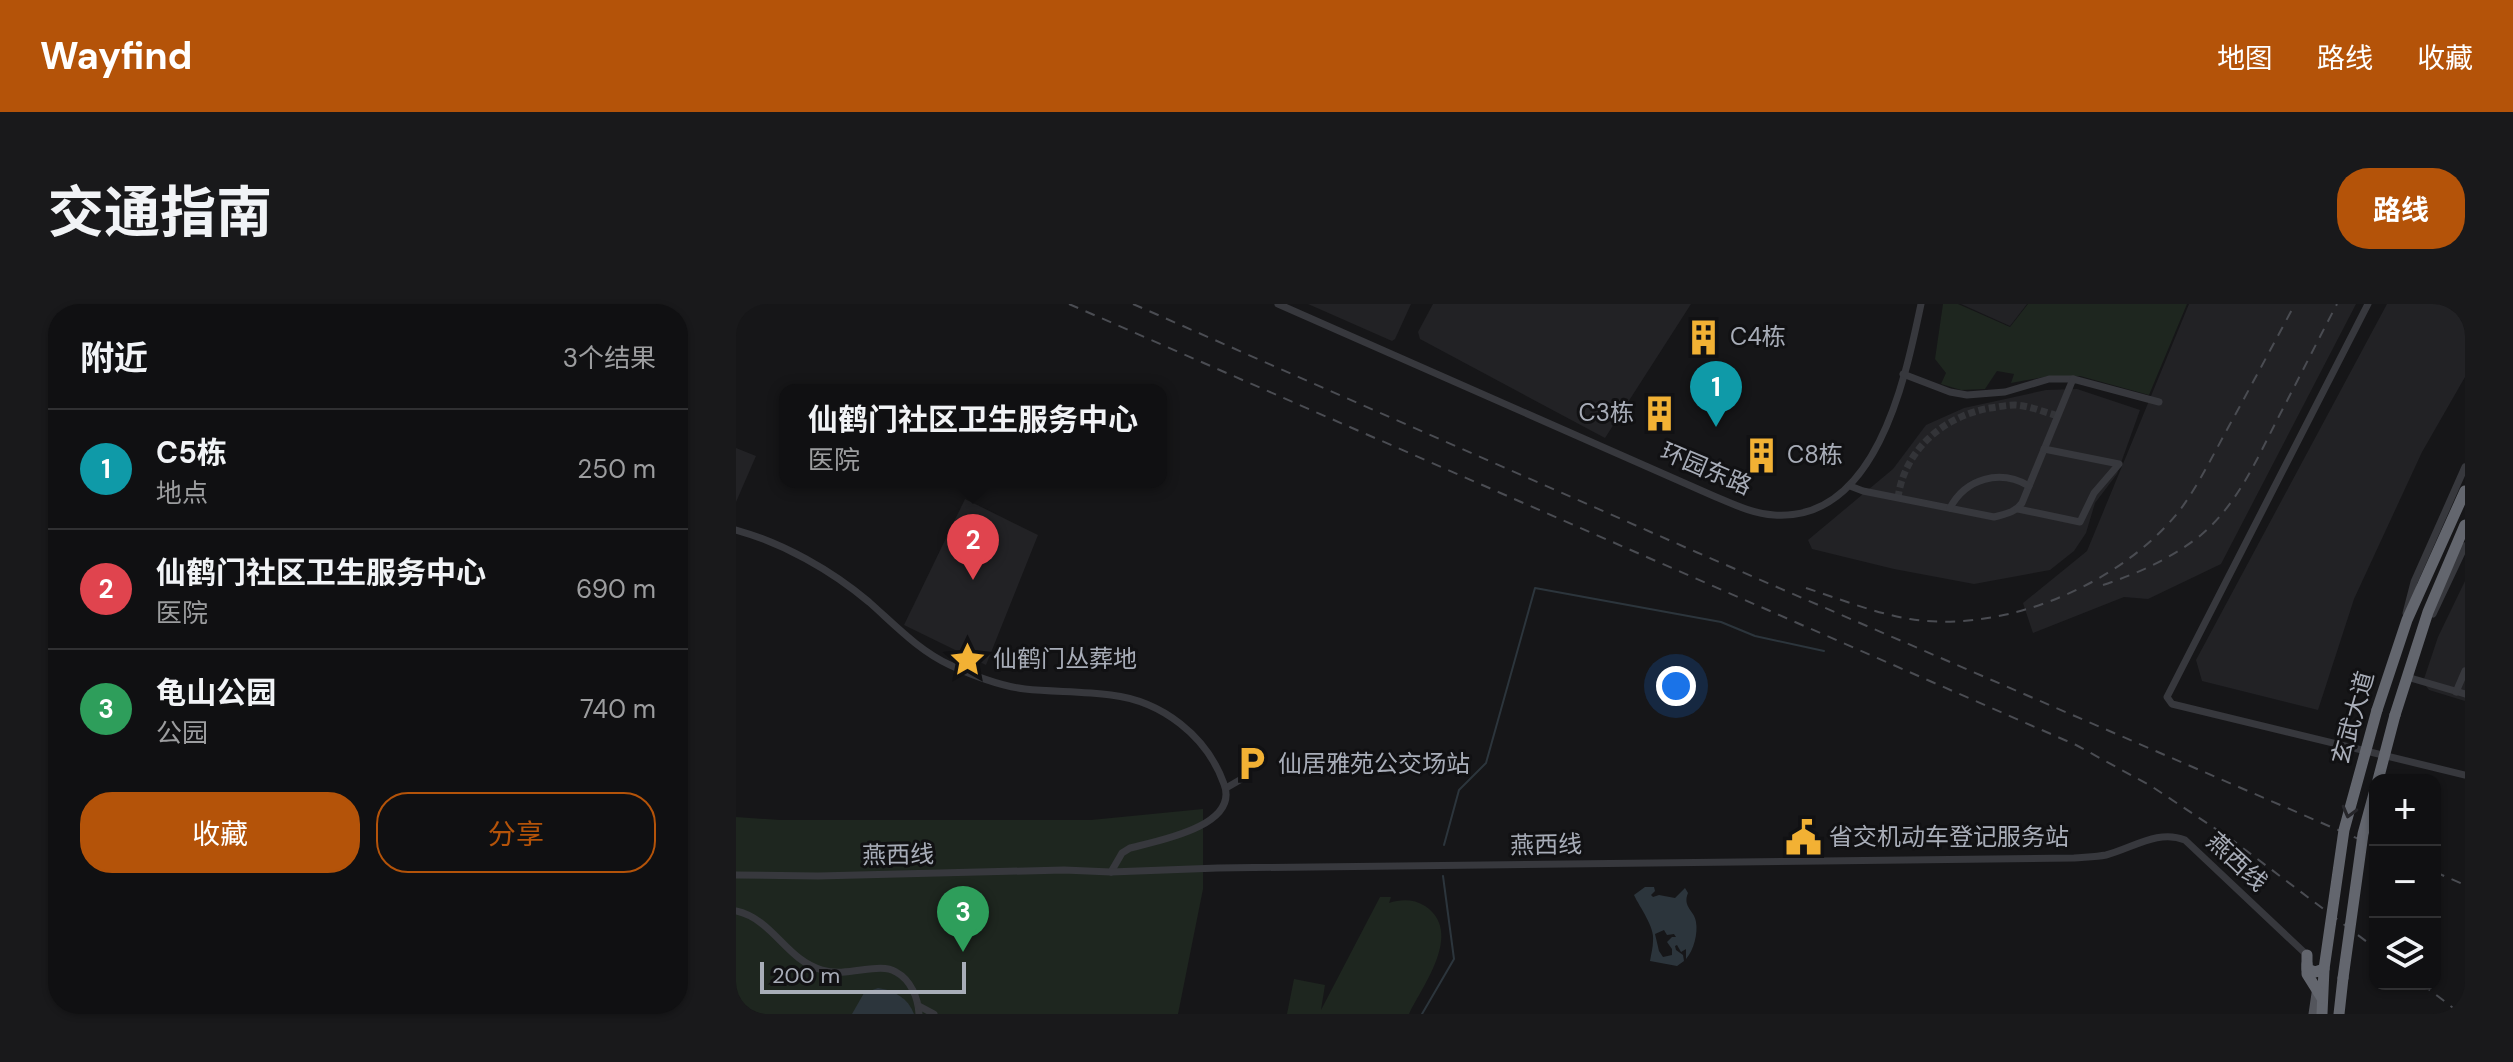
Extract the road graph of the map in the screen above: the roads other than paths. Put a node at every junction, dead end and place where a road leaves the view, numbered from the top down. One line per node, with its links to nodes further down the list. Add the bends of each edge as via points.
1 (1278, 304): 9 (street, 环园东路, via 1744,509 1774,515 1808,511)
2 (1921, 304): 4 (street, 环园东路)
3 (2368, 304): 24 (street, via 2167,697 2172,704)
4 (1903, 374): 5 (street, via 1967,395); 9 (street, 环园东路, via 1883,432)
5 (2073, 379): 6 (street); 7 (street)
6 (2159, 402)
7 (2044, 449): 10 (street); 13 (street, via 2119,464 2094,493 2080,522)
8 (2465, 467): 18 (street, via 2414,582)
9 (1850, 486): 12 (street)
10 (2029, 486): 12 (street, via 2003,477 1981,480); 13 (street)
11 (2465, 491): 18 (highway, 玄武大道)
12 (1950, 508): 13 (street, via 1994,517)
13 (2018, 509)
14 (2465, 525): 17 (highway, 玄武大道)
15 (736, 530): 26 (street, via 791,551 867,601 947,664 1023,689 1111,695 1164,713 1200,741)
16 (2465, 546): 17 (street)
17 (2412, 660): 20 (highway, 玄武大道)
18 (2391, 663): 32 (highway, 玄武大道, one-way to 32, bridge, via 2344,830)
19 (2465, 671): 21 (street)
20 (2407, 677): 21 (street); 23 (highway, 玄武大道, bridge)
21 (2456, 692): 22 (street)
22 (2465, 694)
23 (2380, 774)
24 (2465, 775)
25 (1245, 777): 26 (street)
26 (1226, 788): 28 (street, via 1221,812 1210,821 1130,848)
27 (2369, 812): 38 (highway, 玄武大道, bridge)
28 (1111, 872): 29 (street, 燕西线); 31 (street, 燕西线, via 2074,858 2102,856 2171,835 2185,840)
29 (736, 875)
30 (736, 911): 34 (street, via 762,921 798,958 823,971 850,974 882,967 899,973 912,988)
31 (2307, 955): 32 (highway, via 2307,969); 33 (highway, via 2307,974)
32 (2324, 969): 33 (highway, 玄武大道)
33 (2320, 995): 36 (main road); 37 (highway, 玄武大道)
34 (919, 1010): 35 (street)
35 (934, 1014)
36 (2313, 1014)
37 (2322, 1014)
38 (2342, 1014)

